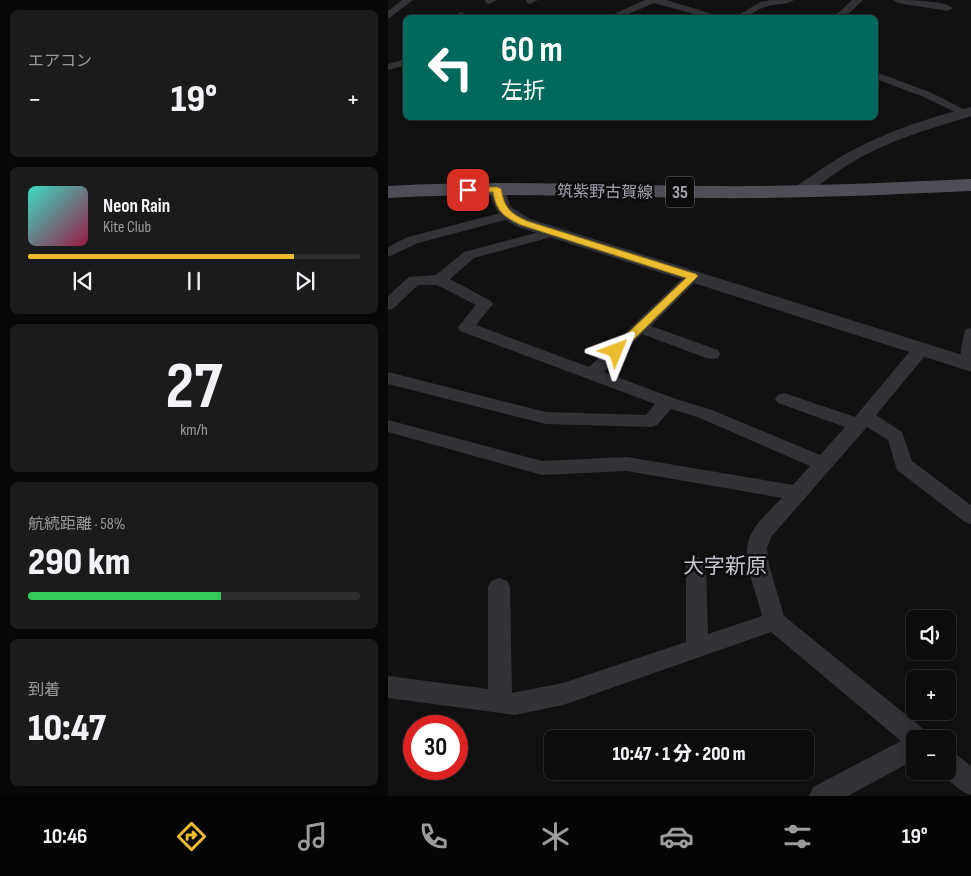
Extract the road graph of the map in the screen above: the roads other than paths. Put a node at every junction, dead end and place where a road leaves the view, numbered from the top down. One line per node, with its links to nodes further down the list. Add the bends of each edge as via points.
1 (408, 0): 11 (street)
2 (654, 0): 7 (street); 8 (street)
3 (789, 0): 9 (street, via 763,4)
4 (858, 0): 10 (street)
5 (898, 0): 6 (street)
6 (948, 8)
7 (617, 15)
8 (710, 15)
9 (744, 15)
10 (841, 15)
11 (388, 16)
12 (403, 63): 13 (street)
13 (388, 68)
14 (878, 76): 15 (street)
15 (968, 112): 18 (street, via 868,148)
16 (972, 185): 18 (main road, 筑紫野古賀線 / 35)
17 (497, 189): 18 (main road, 筑紫野古賀線 / 35); 19 (main road, 筑紫野古賀線 / 35); 20 (street)
18 (801, 191)
19 (388, 192)
20 (508, 215): 22 (street, via 413,240); 23 (street, via 524,223)
21 (547, 234): 24 (street, via 469,255)
22 (388, 253)
23 (693, 276): 26 (street); 28 (street)
24 (440, 280): 25 (street, via 414,280); 31 (street, via 485,304 466,327)
25 (388, 305)
26 (640, 328): 29 (street); 31 (street)
27 (972, 333): 30 (street)
28 (922, 348): 30 (street); 35 (street)
29 (712, 354)
30 (969, 364)
31 (592, 374): 34 (street)
32 (389, 379): 34 (street, via 546,418 651,421)
33 (784, 399): 35 (street)
34 (668, 402): 37 (street, via 706,414)
35 (861, 421): 37 (street); 39 (street, via 896,437 904,464)
36 (388, 426): 38 (street, via 542,468 627,464)
37 (823, 464): 38 (street)
38 (797, 493): 42 (street, via 762,532 757,548)
39 (970, 514)
40 (696, 566): 43 (street)
41 (500, 587): 45 (street)
42 (774, 622): 43 (street); 46 (street)
43 (697, 648): 45 (street, via 563,694 515,704)
44 (388, 687): 45 (street)
45 (500, 702)
46 (906, 730)
47 (906, 751): 50 (street)
48 (956, 771): 49 (street)
49 (972, 784)
50 (822, 796)

